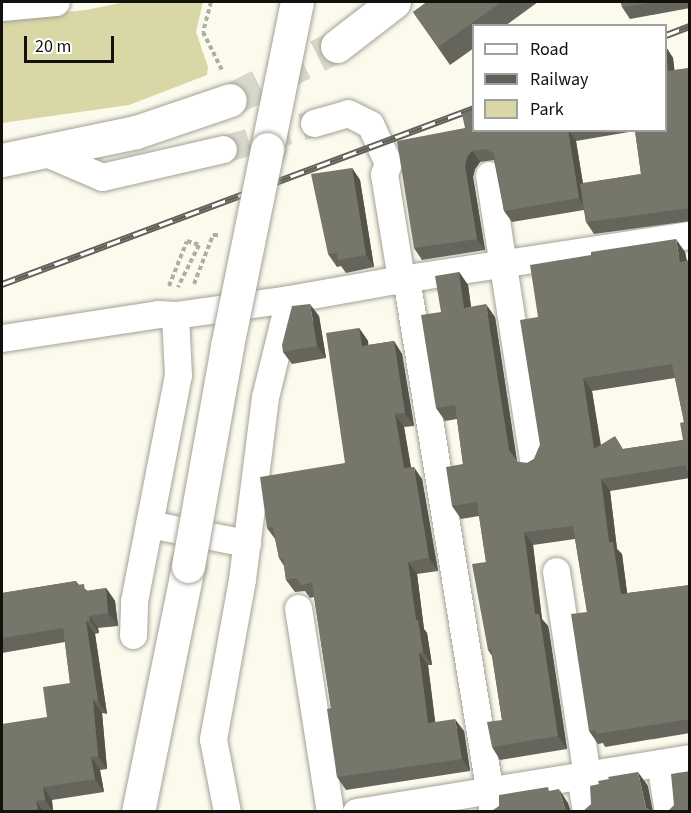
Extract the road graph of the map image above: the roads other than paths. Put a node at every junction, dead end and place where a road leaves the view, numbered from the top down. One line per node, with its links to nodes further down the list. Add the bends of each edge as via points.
1 (56, 2): 4 (street)
2 (297, 2): 28 (street, bridge)
3 (394, 2): 5 (street)
4 (2, 7)
5 (337, 46)
6 (227, 87): 9 (street, via 136,132)
7 (314, 123): 14 (street, via 348,113 370,124 388,163 384,174)
8 (223, 149): 9 (street, via 102,177)
9 (44, 152): 10 (street)
10 (2, 160)
11 (489, 176): 13 (street)
12 (690, 236): 13 (street)
13 (502, 264): 14 (street); 18 (street)
14 (403, 279): 15 (street); 27 (street)
15 (289, 299): 16 (street); 20 (street, via 265,397)
16 (172, 307): 17 (street); 19 (street, via 178,375)
17 (2, 338)
18 (533, 459)
19 (149, 524): 20 (street); 23 (street, via 134,601)
20 (247, 543): 29 (street, via 213,738)
21 (555, 571): 26 (street)
22 (298, 608): 30 (street)
23 (133, 635)
24 (690, 758): 25 (street)
25 (660, 763): 26 (street); 33 (street)
26 (584, 776): 27 (street); 32 (street)
27 (491, 801): 31 (street)
28 (138, 812)
29 (227, 812)
30 (330, 812)
31 (356, 812)
32 (586, 812)
33 (668, 812)

